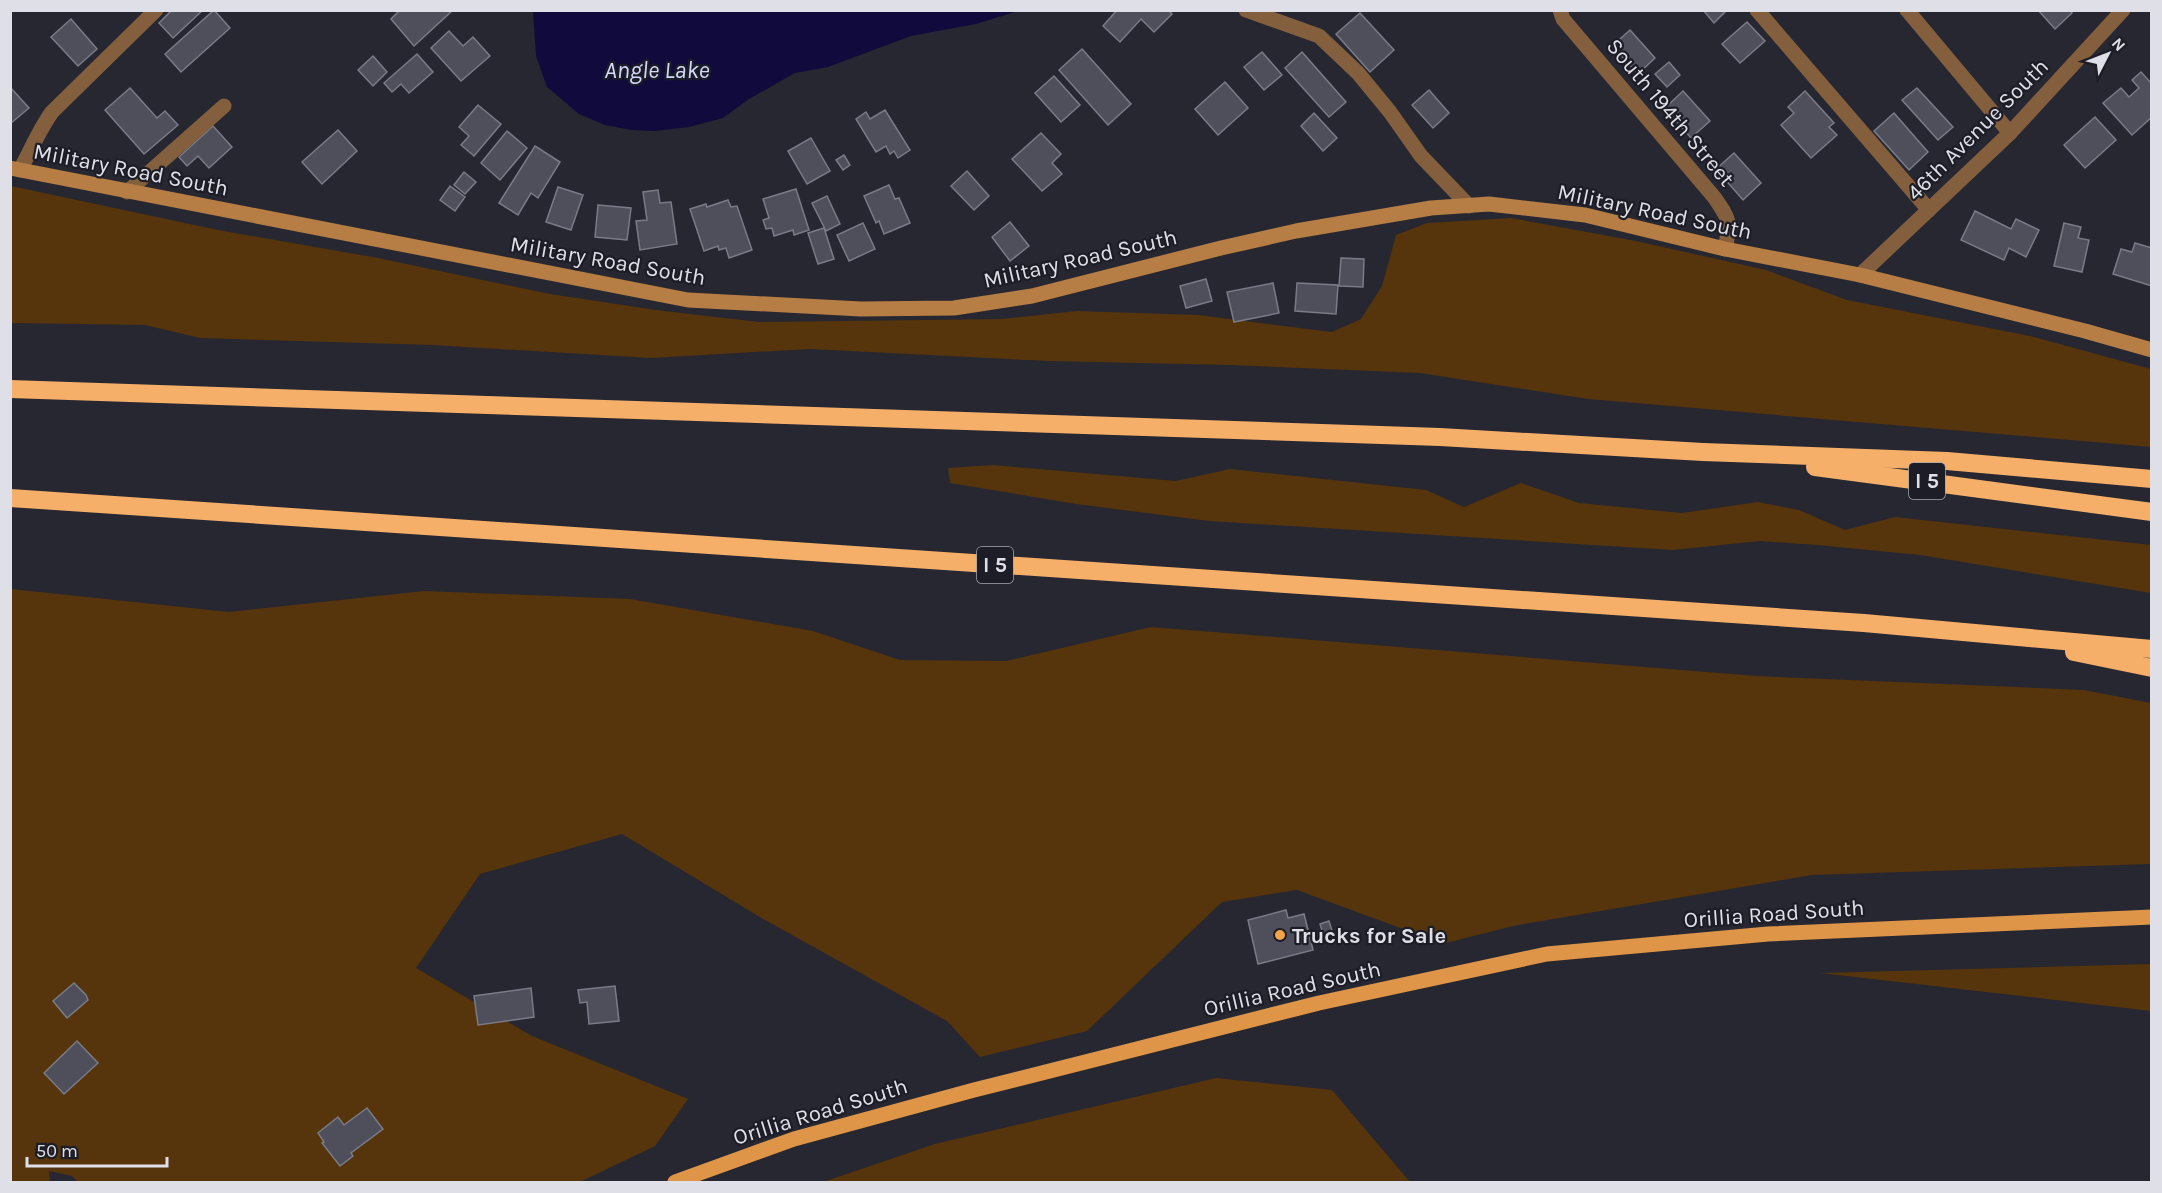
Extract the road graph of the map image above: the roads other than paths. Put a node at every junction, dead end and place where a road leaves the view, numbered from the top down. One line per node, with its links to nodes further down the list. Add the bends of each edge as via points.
1 (156, 10): 9 (street, via 52,112)
2 (1246, 10): 11 (street, via 1319,36 1358,74 1421,156)
3 (1560, 10): 13 (street, South 194th Street, via 1563,19 1714,196 1728,218)
4 (1757, 10): 12 (street)
5 (1907, 10): 8 (street)
6 (2116, 13): 8 (street, 46th Avenue South)
7 (224, 106): 10 (street)
8 (2010, 133): 12 (street, 46th Avenue South)
9 (15, 169): 10 (main road, Military Road South)
10 (127, 192): 11 (main road, Military Road South, via 688,300 861,309 954,308 1032,296 1296,231 1431,208)
11 (1469, 206): 13 (main road, Military Road South, via 1489,204 1585,214)
12 (1929, 210): 14 (street, 46th Avenue South)
13 (1725, 249): 14 (main road, Military Road South)
14 (1860, 275): 15 (main road, Military Road South)
15 (2151, 351)
16 (10, 388): 17 (highway, I 5, via 1440,437)
17 (1703, 452): 18 (highway, via 1947,461); 20 (highway, I 5)
18 (2151, 479)
19 (10, 498): 21 (highway, I 5)
20 (2151, 512)
21 (1978, 633): 22 (highway, I 5); 23 (highway)
22 (2151, 649)
23 (2151, 668)
24 (2151, 917): 25 (main road, Orillia Road South, via 1768,934 1547,954 1319,1003 974,1090 794,1139)
25 (675, 1182)

